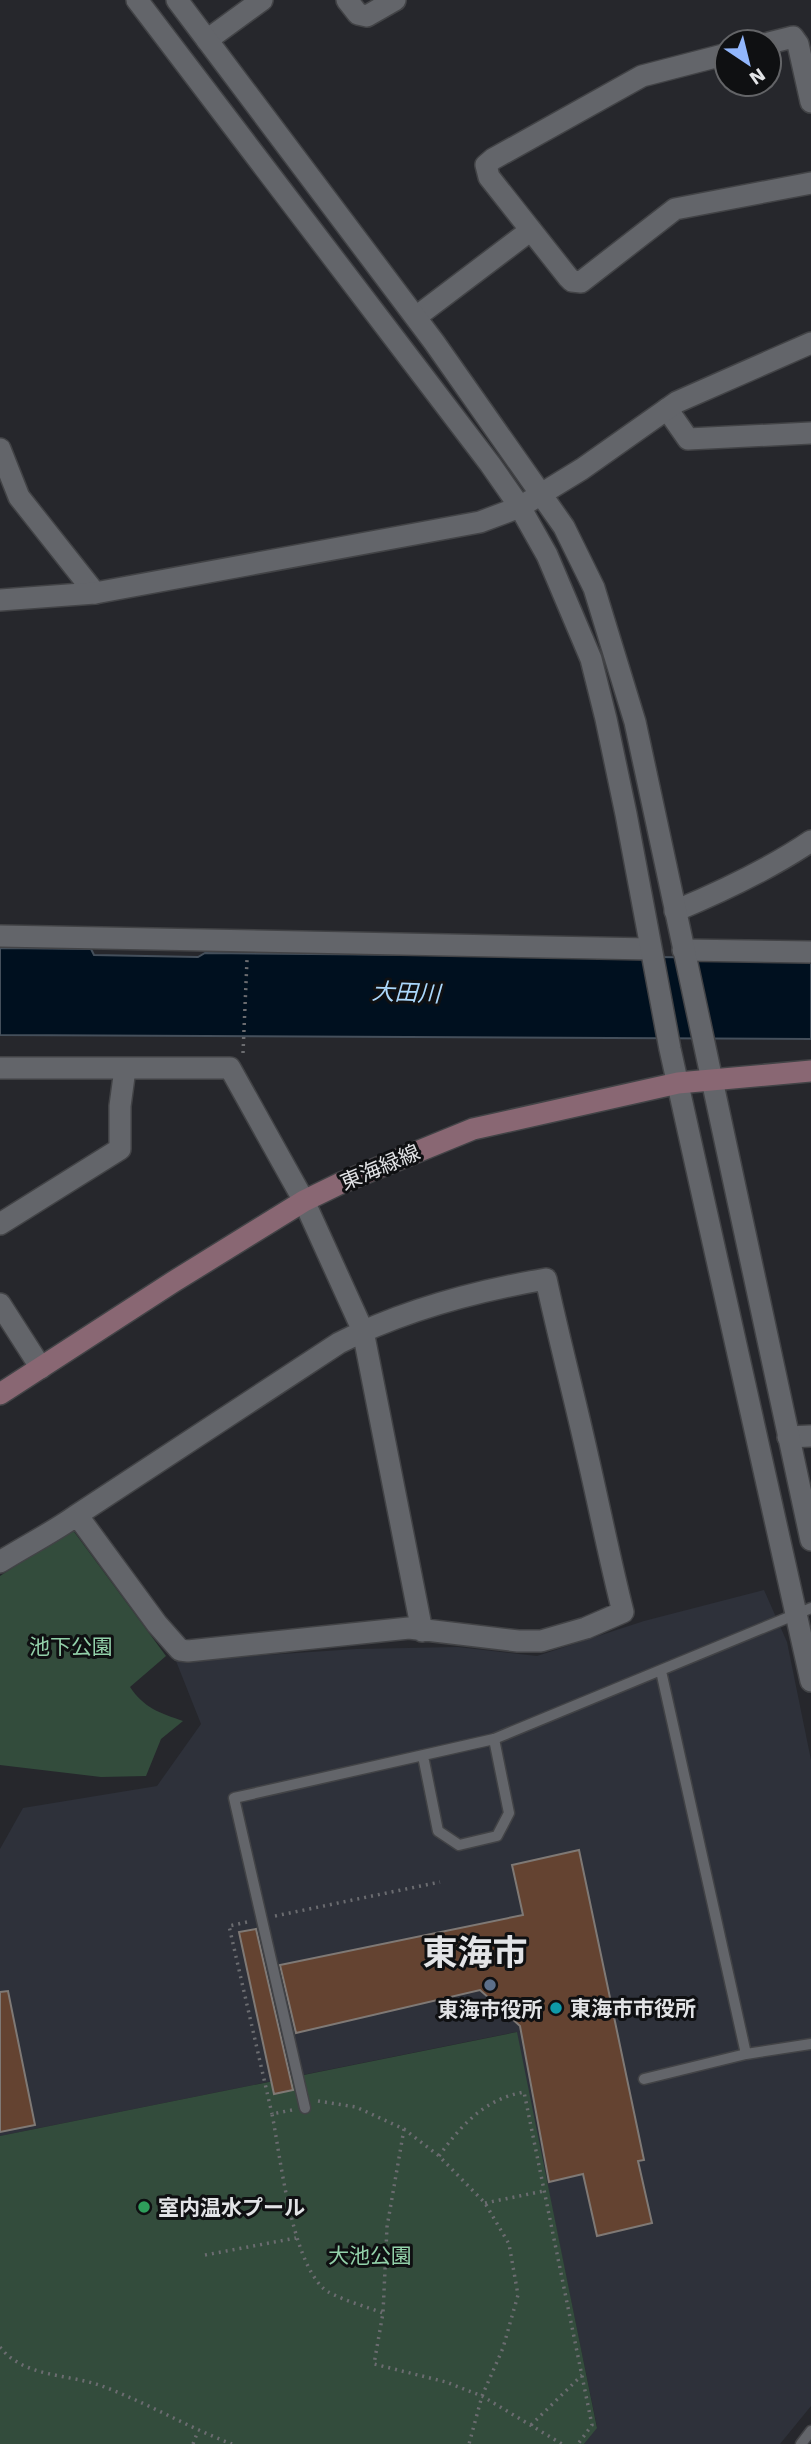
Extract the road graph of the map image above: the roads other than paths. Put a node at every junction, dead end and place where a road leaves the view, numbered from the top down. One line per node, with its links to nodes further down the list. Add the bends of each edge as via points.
1 (137, 0): 18 (street)
2 (177, 0): 6 (street)
3 (262, 0): 6 (street)
4 (347, 0): 5 (street, via 358,14 367,16)
5 (395, 0)
6 (207, 40): 12 (street)
7 (783, 40): 9 (street, via 793,37 798,44)
8 (713, 58): 11 (street, via 642,76 486,165 489,177)
9 (811, 102)
10 (811, 183): 11 (street, via 674,209 581,282 572,281)
11 (531, 230): 12 (street)
12 (416, 317): 17 (street)
13 (811, 343): 14 (street)
14 (667, 409): 15 (street, via 688,439); 17 (street)
15 (811, 433)
16 (0, 449): 19 (street, via 19,497)
17 (541, 494): 18 (street); 22 (street, via 564,527 594,588 635,722)
18 (520, 507): 19 (street, via 480,522); 25 (street, via 547,555 591,659)
19 (95, 593): 20 (street)
20 (0, 600)
21 (811, 841): 22 (street, via 778,863)
22 (675, 911): 26 (street)
23 (0, 936): 25 (street)
24 (811, 952): 26 (street)
25 (652, 954): 31 (street)
26 (684, 954): 30 (street)
27 (0, 1068): 28 (street)
28 (125, 1069): 32 (street, via 230,1068); 33 (street, via 120,1149)
29 (811, 1071): 30 (main road, 東海緑線)
30 (711, 1080): 31 (main road, 東海緑線); 39 (street)
31 (678, 1083): 32 (main road, 東海緑線, via 473,1129); 43 (street)
32 (304, 1202): 35 (street); 36 (main road, 東海緑線)
33 (0, 1224)
34 (0, 1304): 36 (street)
35 (363, 1331): 40 (street); 44 (street); 44 (street, via 454,1300 546,1279 623,1612 541,1641)
36 (41, 1367): 37 (main road, 東海緑線)
37 (0, 1394)
38 (811, 1436): 39 (street)
39 (789, 1437): 41 (street)
40 (76, 1515): 42 (street); 44 (street, via 180,1650 409,1628)
41 (811, 1540)
42 (0, 1562)
43 (804, 1611): 45 (lane); 46 (street)
44 (422, 1631)
45 (661, 1671): 47 (lane); 50 (lane)
46 (811, 1681)
47 (494, 1739): 48 (lane); 48 (lane, via 509,1813 497,1836 459,1845 438,1831)
48 (423, 1756): 52 (lane, via 234,1798)
49 (811, 2044): 50 (lane)
50 (746, 2054): 51 (lane)
51 (644, 2079)
52 (304, 2103)
53 (811, 2431): 54 (lane)
54 (801, 2444)

